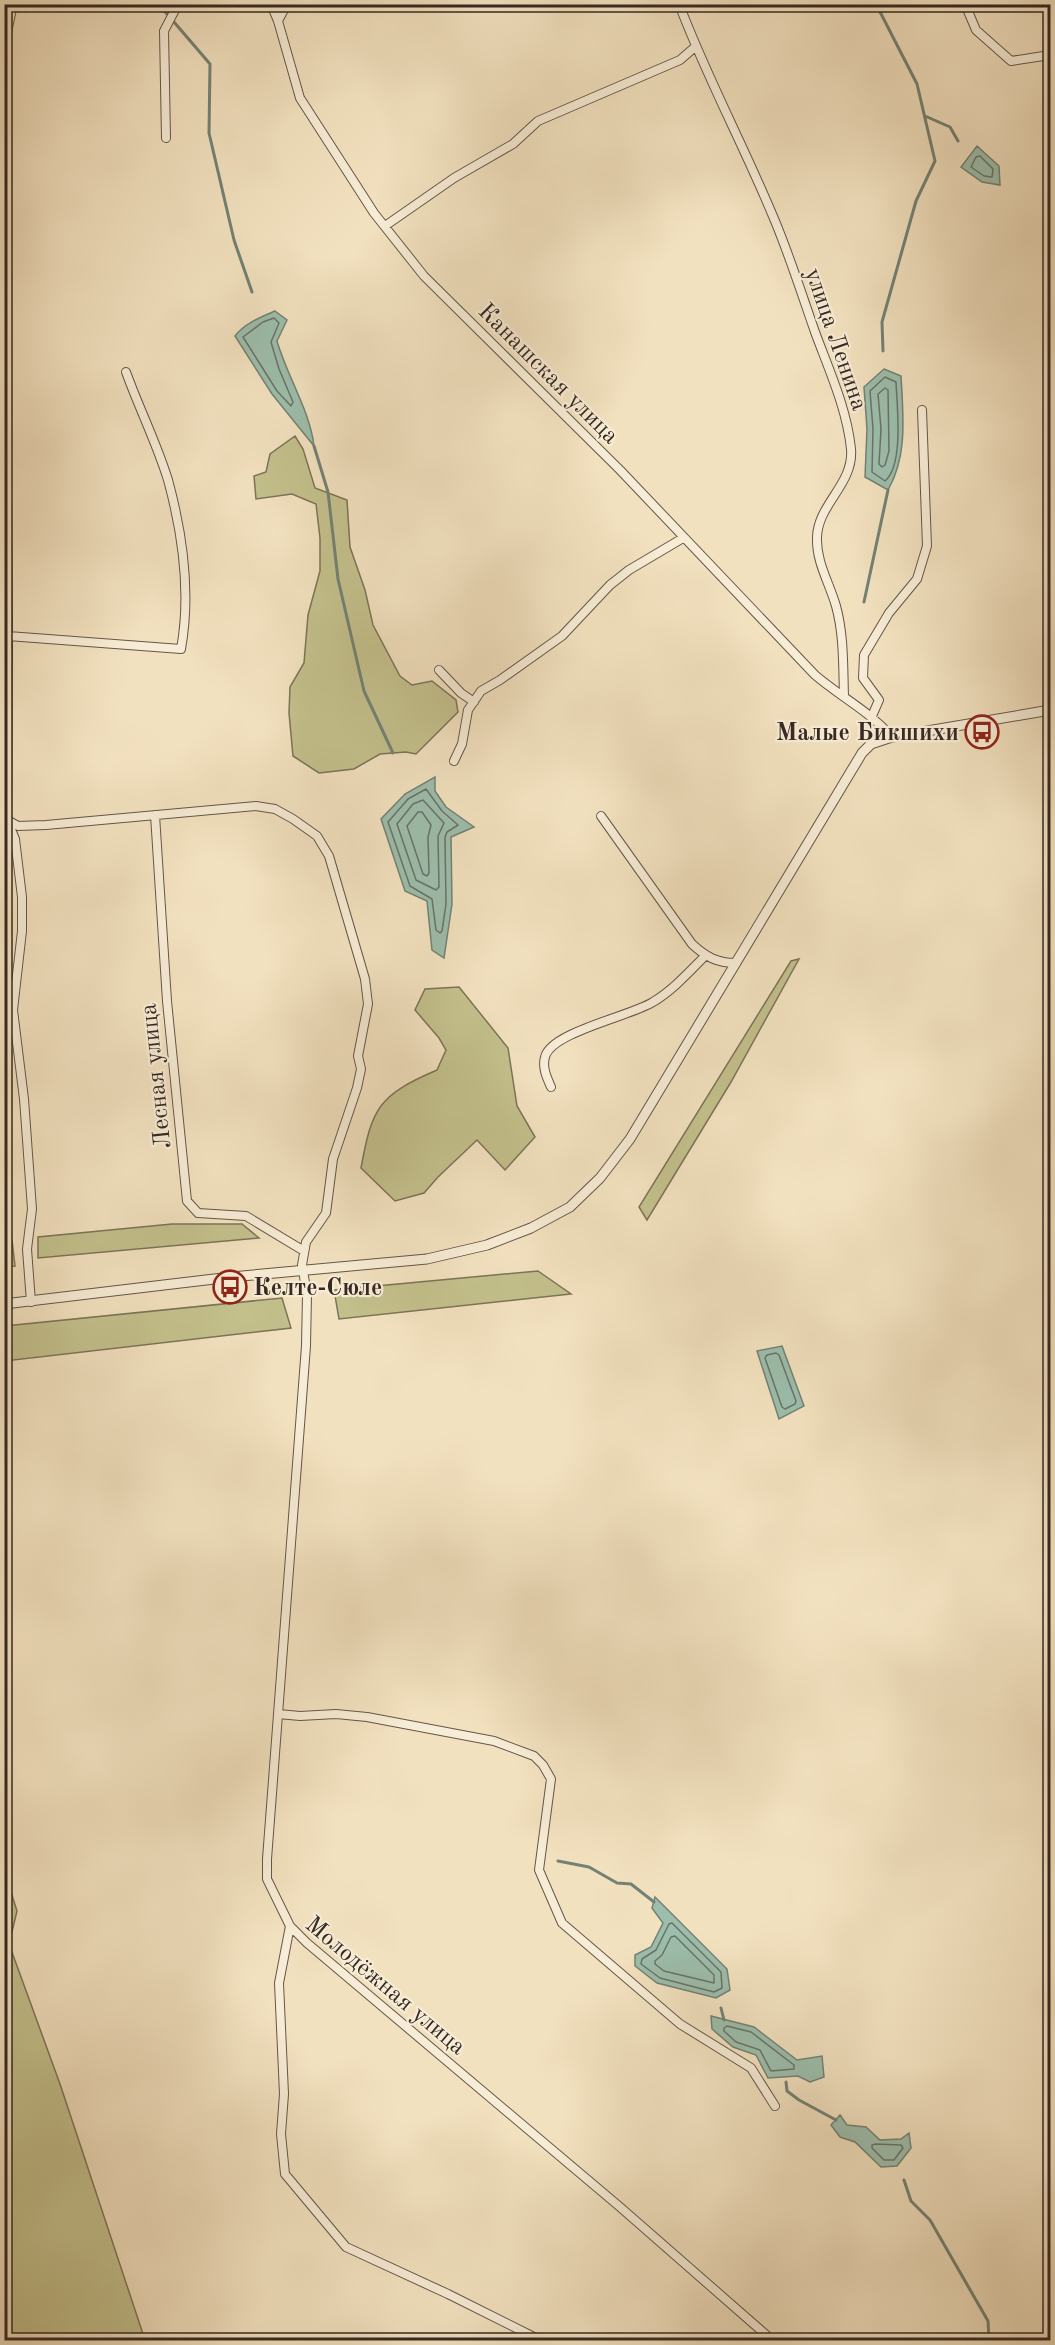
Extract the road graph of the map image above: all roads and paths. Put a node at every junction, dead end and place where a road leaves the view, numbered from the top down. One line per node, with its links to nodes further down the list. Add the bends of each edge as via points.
1 (13, 4): 10 (street)
2 (178, 4): 12 (street, via 164,31)
3 (272, 4): 7 (street, Канашская улица)
4 (287, 4): 7 (street)
5 (679, 4): 8 (street, улица Ленина)
6 (965, 4): 9 (street, via 976,30 1011,61)
7 (278, 21): 13 (street, Канашская улица, via 300,98)
8 (695, 47): 13 (street, via 680,60 538,121 513,144 454,178); 19 (street, улица Ленина, via 775,221 843,410 850,466 817,534 817,557 836,607 844,653)
9 (1050, 55)
10 (4, 65)
11 (4, 115): 17 (street)
12 (166, 138)
13 (385, 226): 16 (street, Канашская улица, via 424,276 620,470)
14 (126, 372): 17 (street, via 167,479 183,555 186,624 181,650)
15 (922, 410): 22 (street, via 927,546 917,579 889,613 864,655 863,678 879,700)
16 (683, 538): 19 (street, Канашская улица, via 814,675); 20 (street, via 628,570 562,636 481,691)
17 (8, 636): 27 (street)
18 (439, 670): 20 (street)
19 (843, 696): 22 (street, Канашская улица)
20 (474, 702): 24 (street, via 468,710 462,744)
21 (1050, 710): 23 (street)
22 (872, 716): 23 (street, Канашская улица)
23 (892, 737): 29 (street, via 871,744 862,753)
24 (454, 761)
25 (155, 815): 27 (street, via 37,826 18,826); 31 (street, Лесная улица, via 166,1001 187,1201 198,1213 246,1216); 31 (street, via 256,806 275,808 317,836 329,856 369,1004 358,1056 357,1088 333,1160 326,1213)
26 (601, 816): 28 (street, via 692,944)
27 (7, 820): 33 (street, via 15,839 22,897 14,1010 32,1209 27,1249)
28 (705, 956): 29 (street, via 721,963); 30 (street, via 653,1002 574,1033 550,1047 544,1056 544,1071)
29 (736, 963): 32 (street, via 630,1139 600,1178 570,1207 487,1245 427,1259)
30 (551, 1087)
31 (304, 1251): 32 (street)
32 (304, 1271): 33 (street); 35 (street, via 308,1294 306,1346)
33 (31, 1302): 34 (street)
34 (4, 1304)
35 (278, 1714): 36 (street, via 267,1880); 37 (street, via 367,1717 494,1742 534,1756 551,1779 539,1870 562,1923 680,2024 751,2068)
36 (290, 1926): 38 (street, Молодёжная улица, via 279,1983 285,2174 346,2247); 39 (street, Молодёжная улица)
37 (775, 2106)
38 (540, 2340)
39 (772, 2340)

